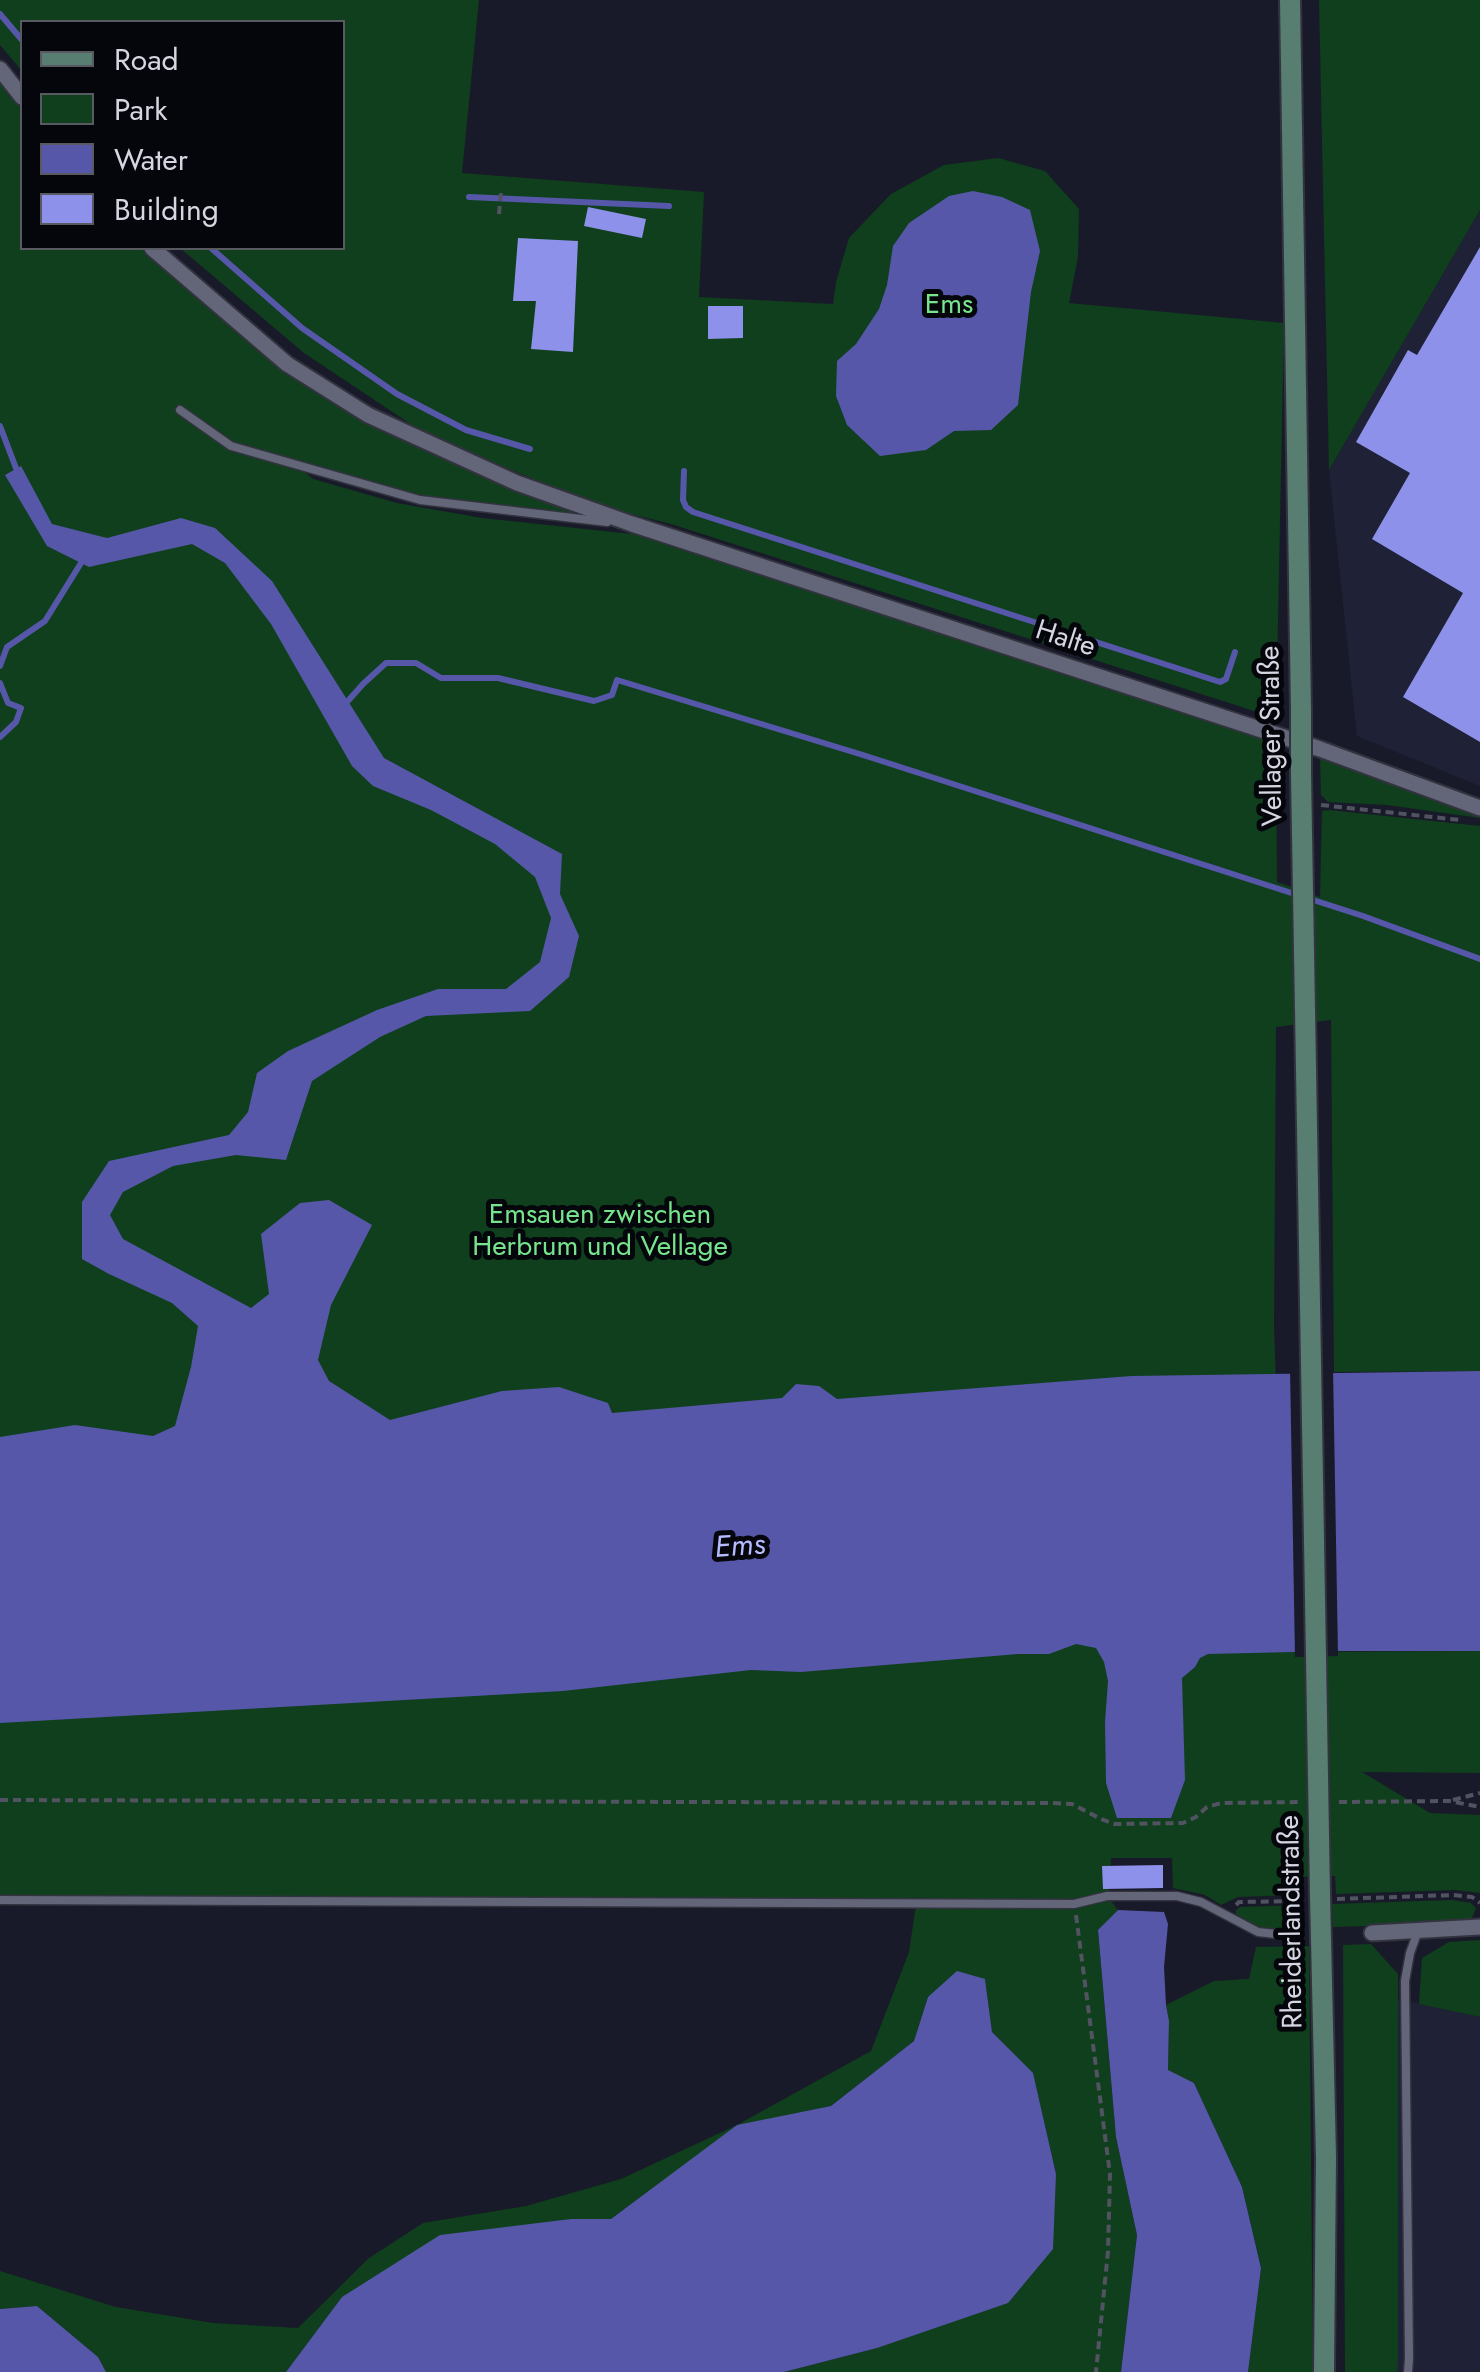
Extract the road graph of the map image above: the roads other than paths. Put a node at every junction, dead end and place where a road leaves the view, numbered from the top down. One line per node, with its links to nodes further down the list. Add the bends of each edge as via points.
1 (1290, 0): 8 (main road, Vellager Straße, bridge)
2 (0, 69): 3 (street)
3 (20, 94)
4 (154, 250): 6 (street, Halte, via 287,364 368,414 517,483)
5 (180, 410): 6 (lane, via 230,446 420,500)
6 (632, 524): 7 (street, Halte, via 1320,749)
7 (1480, 808)
8 (1312, 1470): 14 (main road, Rheiderlandstraße, bridge, via 1326,1898)
9 (0, 1900): 13 (lane, via 1074,1904 1107,1896 1178,1896)
10 (1480, 1927): 11 (street)
11 (1418, 1932): 12 (street); 15 (lane, via 1405,1980)
12 (1372, 1933)
13 (1276, 1934)
14 (1324, 2372)
15 (1408, 2372)

